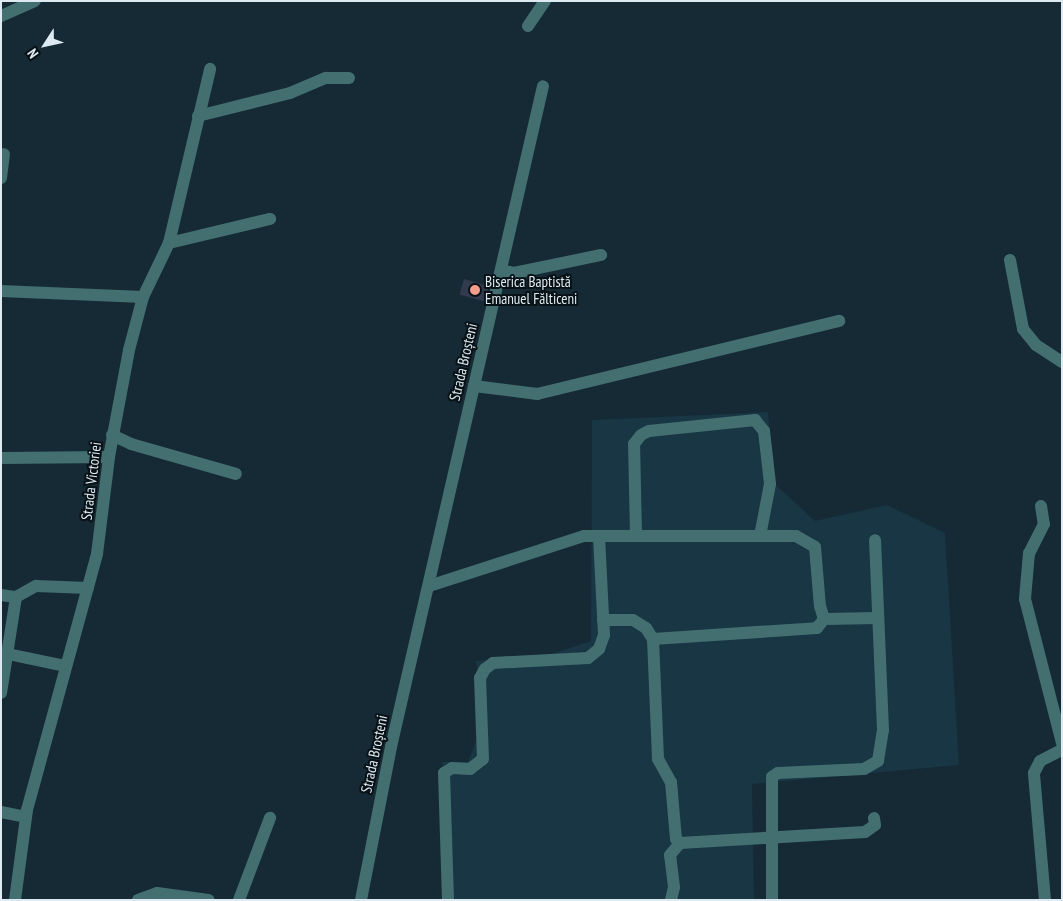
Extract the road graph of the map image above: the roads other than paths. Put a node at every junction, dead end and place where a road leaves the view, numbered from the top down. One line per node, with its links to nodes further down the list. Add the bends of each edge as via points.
1 (35, 1): 3 (street)
2 (545, 1): 4 (street)
3 (1, 16)
4 (528, 26)
5 (210, 69): 8 (street, Strada Victoriei)
6 (349, 78): 8 (street, via 326,78 290,94)
7 (543, 86): 15 (street, Strada Broșteni)
8 (198, 116): 12 (street, Strada Victoriei)
9 (4, 154): 10 (street)
10 (1, 178)
11 (270, 219): 12 (street)
12 (169, 244): 17 (street, Strada Victoriei)
13 (601, 254): 15 (street, via 514,273)
14 (1010, 260): 19 (street, via 1023,329 1036,345)
15 (501, 270): 20 (street, Strada Broșteni)
16 (1, 292): 17 (street)
17 (143, 298): 21 (street, Strada Victoriei)
18 (839, 321): 20 (street, via 536,394)
19 (1062, 362)
20 (474, 386): 30 (street, Strada Broșteni)
21 (112, 435): 22 (street, Strada Victoriei); 24 (street, via 132,444)
22 (109, 457): 23 (street); 31 (street, Strada Victoriei, via 100,539)
23 (1, 458)
24 (236, 474)
25 (1041, 506): 41 (street, via 1044,524 1029,554 1025,599)
26 (599, 536): 27 (street); 30 (street, via 584,536); 35 (street)
27 (636, 536): 28 (street); 28 (street, via 634,444 641,435 649,431 756,420 764,431 770,484)
28 (760, 536): 36 (street, via 796,536 815,546)
29 (875, 540): 34 (street)
30 (429, 586): 53 (street, Strada Broșteni)
31 (88, 588): 33 (street, via 36,586); 39 (street, Strada Victoriei)
32 (1, 595): 33 (street)
33 (16, 597): 38 (street)
34 (878, 618): 36 (street); 47 (street, via 883,730 878,761 864,769 778,773 772,777)
35 (603, 620): 37 (street, via 633,620 646,628); 54 (street, via 604,635 599,649 588,658 493,663 480,678 483,759 470,769 452,768 444,773)
36 (824, 620): 37 (street, via 817,628)
37 (653, 639): 48 (street, via 658,759 671,782 676,839)
38 (8, 654): 39 (street); 40 (street)
39 (65, 666): 44 (street, Strada Victoriei)
40 (1, 693)
41 (1062, 743)
42 (1062, 751): 57 (street, via 1040,761 1034,773)
43 (1, 812): 44 (street)
44 (26, 817): 49 (street, Strada Victoriei)
45 (270, 818): 52 (street)
46 (874, 818): 47 (street, via 876,825 865,832)
47 (770, 835): 48 (street); 56 (street)
48 (680, 843): 55 (street, via 670,855 674,887)
49 (15, 900)
50 (138, 900): 51 (street, via 157,893)
51 (209, 900)
52 (239, 900)
53 (361, 900)
54 (448, 900)
55 (671, 900)
56 (772, 900)
57 (1045, 900)

